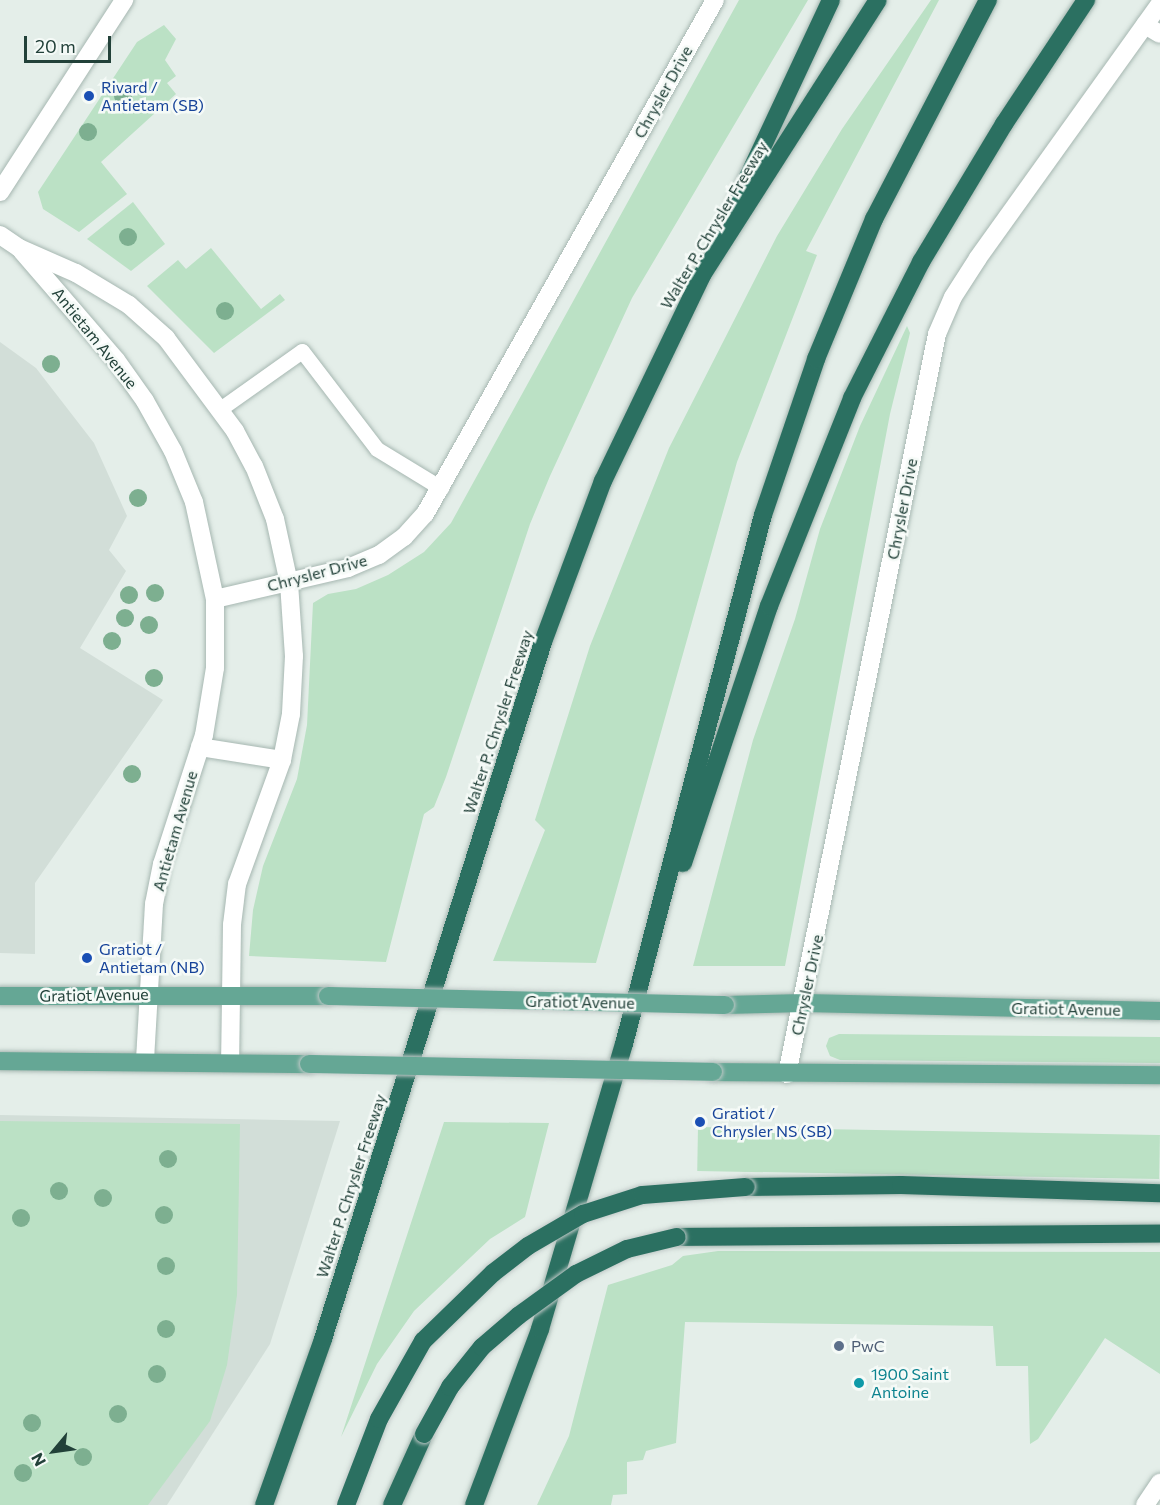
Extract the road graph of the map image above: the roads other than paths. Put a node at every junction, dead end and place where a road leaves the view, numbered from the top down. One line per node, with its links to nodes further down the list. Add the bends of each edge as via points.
1 (124, 0): 9 (street)
2 (715, 0): 14 (street, Chrysler Drive)
3 (831, 0): 12 (highway)
4 (878, 0): 12 (highway, Walter P. Chrysler Freeway)
5 (988, 0): 24 (highway, via 874,219 816,359 763,515)
6 (1086, 0): 24 (highway, via 1004,124 921,262 852,398 742,683)
7 (1160, 4): 8 (street, Chrysler Drive)
8 (1152, 29): 22 (street, Chrysler Drive, via 978,258 953,297 937,334)
9 (0, 192)
10 (0, 235): 11 (street, Antietam Avenue)
11 (19, 248): 13 (street, Antietam Avenue, via 76,273 129,305 166,338); 16 (street, Antietam Avenue, via 116,360 173,451 194,502)
12 (702, 275): 34 (highway, Walter P. Chrysler Freeway, via 608,471 543,642 323,1339)
13 (220, 409): 14 (lane, via 302,351 377,449); 15 (street, Antietam Avenue, via 254,466 274,519)
14 (441, 488): 15 (street, Chrysler Drive, via 404,537 379,555 348,568)
15 (289, 583): 16 (street, Chrysler Drive); 18 (street, Antietam Avenue, via 294,656 291,714)
16 (215, 599): 17 (street, Antietam Avenue, via 215,668)
17 (200, 747): 18 (street); 19 (street, Antietam Avenue, via 162,864 154,904)
18 (282, 760): 20 (street, Antietam Avenue, via 237,884)
19 (148, 994): 20 (main road, Gratiot Avenue); 21 (main road, Gratiot Avenue); 25 (street, Antietam Avenue)
20 (229, 994): 22 (main road, Gratiot Avenue, bridge, via 725,1005); 27 (street, Antietam Avenue)
21 (0, 996)
22 (804, 1003): 23 (main road, Gratiot Avenue); 28 (street, Chrysler Drive)
23 (1160, 1011)
24 (624, 1044): 32 (highway)
25 (146, 1059): 26 (main road); 27 (main road)
26 (0, 1061)
27 (230, 1061): 28 (main road, bridge)
28 (787, 1074): 29 (main road)
29 (1160, 1075)
30 (1160, 1192): 35 (highway, bridge, via 901,1185 746,1187 642,1195 583,1214 528,1246 493,1273 423,1341 380,1419)
31 (1160, 1234): 36 (highway, bridge, via 677,1237 627,1249 576,1274 482,1347 450,1387)
32 (513, 1406): 37 (highway); 38 (highway)
33 (1160, 1483): 39 (street)
34 (264, 1505)
35 (346, 1505)
36 (392, 1505)
37 (474, 1505)
38 (488, 1505)
39 (1145, 1505)

